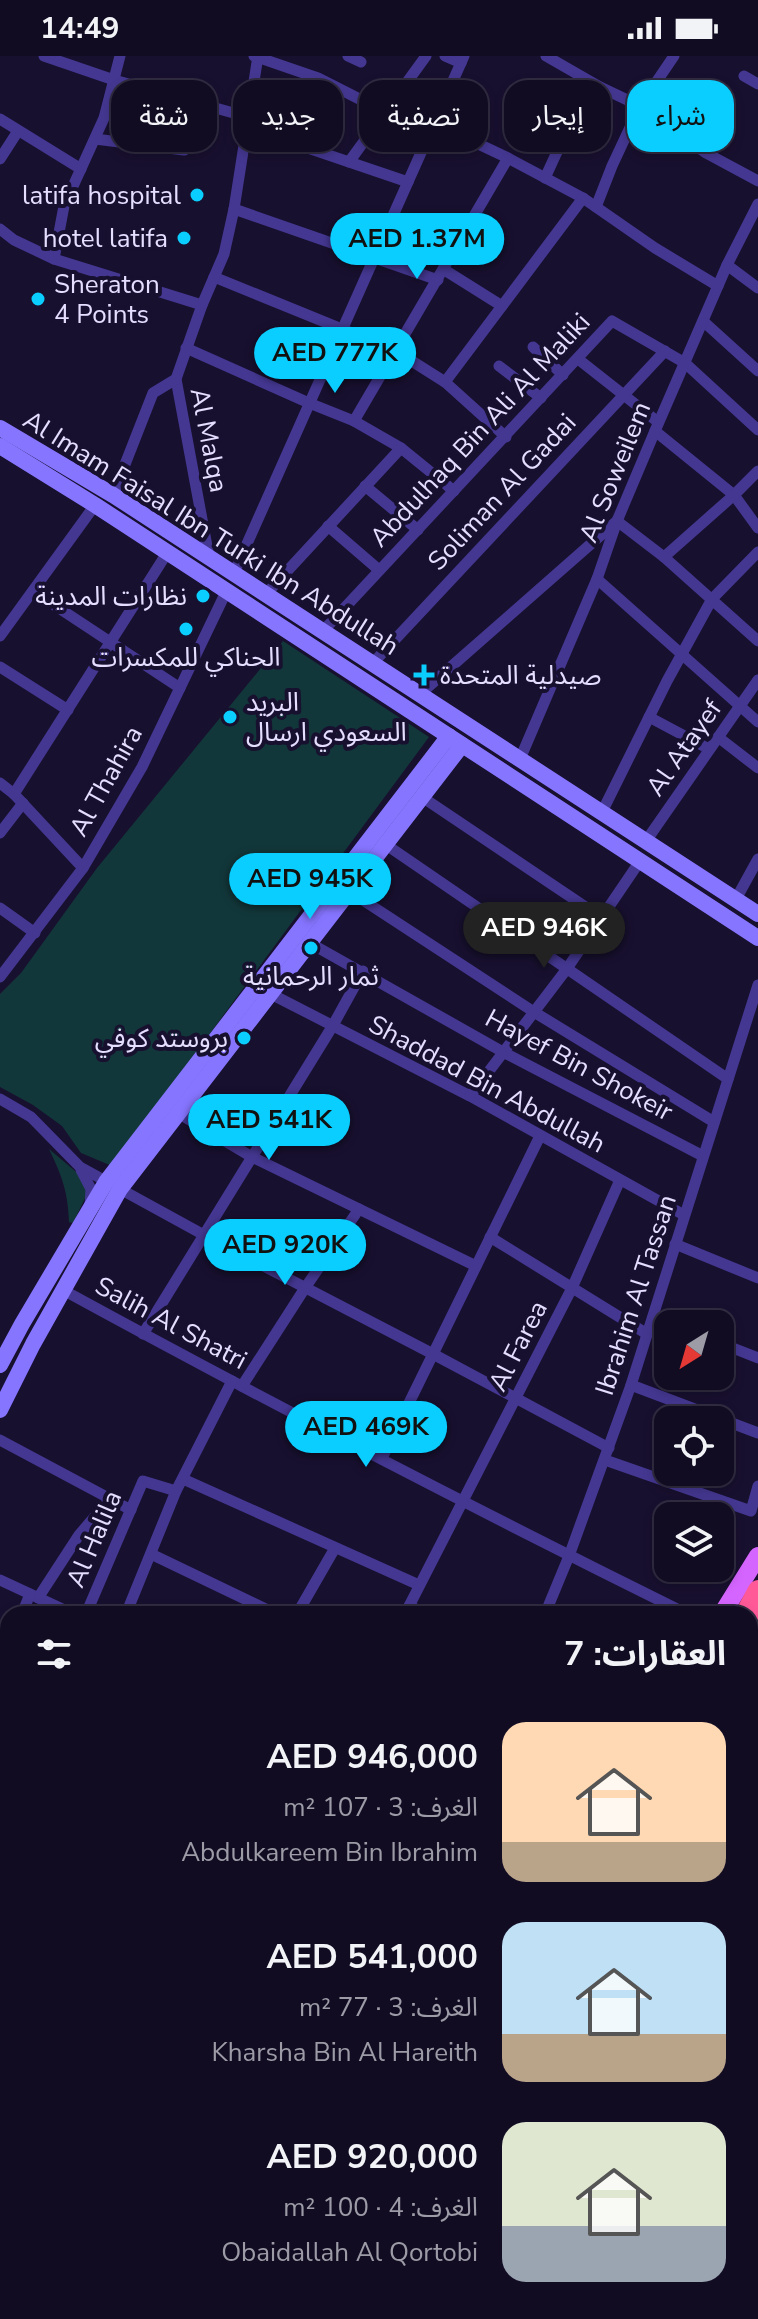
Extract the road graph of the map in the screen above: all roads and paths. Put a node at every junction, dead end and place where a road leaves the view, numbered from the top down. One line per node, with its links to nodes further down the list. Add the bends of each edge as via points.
1 (44, 56): 12 (street)
2 (120, 56): 12 (street)
3 (348, 56): 10 (street)
4 (426, 56): 14 (street)
5 (445, 56): 9 (street)
6 (674, 56): 17 (street)
7 (256, 57): 13 (street); 20 (street)
8 (551, 57): 16 (street)
9 (462, 60): 15 (street)
10 (361, 62)
11 (744, 76): 18 (street)
12 (114, 80)
13 (253, 80)
14 (409, 80)
15 (453, 80)
16 (589, 80)
17 (658, 80)
18 (758, 84)
19 (111, 91): 24 (street)
20 (359, 99)
21 (0, 119): 22 (street)
22 (18, 131): 34 (street); 36 (street)
23 (627, 136): 42 (street)
24 (95, 139): 25 (street); 36 (street)
25 (111, 141)
26 (359, 148): 35 (street)
27 (488, 149): 33 (street)
28 (243, 152): 43 (street)
29 (324, 152): 35 (street)
30 (421, 152): 39 (street)
31 (557, 152): 37 (street)
32 (705, 152): 38 (street)
33 (508, 158): 37 (street); 48 (street)
34 (0, 159)
35 (349, 162): 39 (street)
36 (81, 169): 46 (street, via 64,206)
37 (545, 178): 40 (street)
38 (758, 181)
39 (408, 182): 45 (street)
40 (583, 198): 42 (street); 53 (street)
41 (758, 204): 47 (street, Al Soweilem)
42 (596, 207): 50 (street)
43 (234, 209): 45 (street); 49 (street)
44 (0, 229): 46 (street)
45 (375, 256): 48 (street); 55 (street)
46 (54, 259): 52 (street)
47 (727, 265): 50 (street, Al Soweilem); 51 (street)
48 (440, 275): 53 (street); 58 (street)
49 (214, 277): 52 (street); 55 (street)
50 (718, 286): 54 (street, Al Soweilem)
51 (758, 288)
52 (202, 305): 57 (street)
53 (502, 306): 66 (street)
54 (703, 321): 61 (street, Al Soweilem); 63 (street)
55 (342, 329): 58 (street); 69 (street)
56 (533, 347): 64 (street)
57 (186, 348): 65 (street); 69 (street)
58 (396, 351): 66 (street); 70 (street)
59 (665, 351): 60 (street, Abdulhaq Bin Ali Al Maliki, via 612,321); 61 (street, Abdulhaq Bin Ali Al Maliki); 67 (street, Soliman Al Gadai)
60 (578, 359): 64 (street, Abdulhaq Bin Ali Al Maliki); 67 (street)
61 (685, 363): 71 (street, Al Soweilem); 73 (street, Abdulhaq Bin Ali Al Maliki)
62 (499, 366): 68 (street)
63 (758, 371)
64 (563, 375): 68 (street, Abdulhaq Bin Ali Al Maliki)
65 (176, 379): 80 (street, via 153,393); 89 (street, Al Malqa)
66 (445, 382): 74 (street)
67 (625, 394): 71 (street); 103 (street, Soliman Al Gadai)
68 (541, 398): 74 (street, Abdulhaq Bin Ali Al Maliki)
69 (309, 403): 70 (street); 92 (street)
70 (354, 421): 76 (street)
71 (656, 426): 81 (street); 83 (street, Al Soweilem)
72 (0, 428): 80 (main road, Al Imam Faisal Ibn Turki Ibn Abdullah)
73 (758, 430)
74 (506, 437): 79 (street, Abdulhaq Bin Ali Al Maliki)
75 (0, 446): 82 (main road, Al Imam Faisal Ibn Turki Ibn Abdullah)
76 (401, 448): 78 (street); 79 (street)
77 (758, 471): 81 (street)
78 (365, 486): 84 (street); 86 (street)
79 (454, 491): 86 (street, Abdulhaq Bin Ali Al Maliki)
80 (113, 495): 89 (main road, Al Imam Faisal Ibn Turki Ibn Abdullah)
81 (734, 495): 85 (street); 90 (street)
82 (95, 505): 88 (main road, Al Imam Faisal Ibn Turki Ibn Abdullah); 94 (street)
83 (617, 521): 90 (street); 93 (street, Al Soweilem); 107 (street)
84 (328, 526): 91 (street); 96 (street)
85 (758, 528)
86 (418, 530): 91 (street, Abdulhaq Bin Ali Al Maliki)
87 (758, 552): 97 (street)
88 (167, 553): 95 (main road, Al Imam Faisal Ibn Turki Ibn Abdullah); 101 (street)
89 (209, 557): 92 (main road, Al Imam Faisal Ibn Turki Ibn Abdullah)
90 (664, 557): 97 (street)
91 (379, 570): 99 (street, Abdulhaq Bin Ali Al Maliki)
92 (234, 573): 96 (main road, Al Imam Faisal Ibn Turki Ibn Abdullah)
93 (597, 579): 102 (street); 115 (street, Al Soweilem)
94 (33, 591): 98 (street); 101 (street)
95 (226, 592): 106 (street, Al Thahira); 113 (main road, Al Imam Faisal Ibn Turki Ibn Abdullah)
96 (266, 594): 99 (main road, Al Imam Faisal Ibn Turki Ibn Abdullah)
97 (712, 599): 100 (street); 102 (street)
98 (2, 629)
99 (323, 631): 103 (main road, Al Imam Faisal Ibn Turki Ibn Abdullah)
100 (758, 641)
101 (110, 643): 106 (street); 109 (street)
102 (682, 656): 108 (street); 110 (street)
103 (373, 663): 107 (main road, Al Imam Faisal Ibn Turki Ibn Abdullah)
104 (0, 667): 109 (street)
105 (758, 680): 108 (street, Al Atayef)
106 (180, 688): 126 (street, Al Thahira, via 142,767)
107 (420, 694): 115 (main road, Al Imam Faisal Ibn Turki Ibn Abdullah)
108 (739, 707): 111 (street); 112 (street, Al Atayef)
109 (68, 710): 119 (street)
110 (649, 717): 114 (street); 120 (street)
111 (758, 722)
112 (718, 737): 114 (street, Al Atayef); 116 (street)
113 (455, 741): 118 (main road); 125 (main road, Al Imam Faisal Ibn Turki Ibn Abdullah); 129 (main road)
114 (709, 749): 122 (street, Al Atayef)
115 (520, 759): 120 (main road, Al Imam Faisal Ibn Turki Ibn Abdullah)
116 (758, 768)
117 (0, 783): 119 (street)
118 (422, 797): 123 (main road); 132 (street)
119 (18, 798): 121 (street); 126 (street)
120 (602, 812): 122 (main road, Al Imam Faisal Ibn Turki Ibn Abdullah)
121 (0, 833)
122 (646, 841): 128 (main road, Al Imam Faisal Ibn Turki Ibn Abdullah)
123 (385, 844): 127 (main road); 136 (street)
124 (758, 859): 128 (street)
125 (640, 861): 132 (street); 135 (main road, Al Imam Faisal Ibn Turki Ibn Abdullah)
126 (83, 868): 134 (street, Al Thahira)
127 (349, 891): 129 (main road); 141 (street)
128 (736, 899): 131 (main road, Al Imam Faisal Ibn Turki Ibn Abdullah)
129 (330, 903): 133 (main road)
130 (0, 908): 134 (street)
131 (758, 914)
132 (602, 918): 136 (street)
133 (311, 931): 137 (street, Hayef Bin Shokeir); 140 (main road); 154 (main road)
134 (35, 933): 138 (street, Al Thahira)
135 (758, 938)
136 (566, 970): 141 (street); 144 (street)
137 (363, 971): 142 (street); 143 (street, Hayef Bin Shokeir)
138 (0, 977)
139 (758, 985): 144 (street, Ibrahim Al Tassan)
140 (269, 993): 142 (street, Shaddad Bin Abdullah); 147 (main road)
141 (534, 1012): 143 (street); 148 (street)
142 (332, 1027): 145 (street, Shaddad Bin Abdullah); 152 (street)
143 (503, 1052): 145 (street); 150 (street, Hayef Bin Shokeir)
144 (728, 1079): 148 (street, Ibrahim Al Tassan)
145 (470, 1096): 149 (street, Shaddad Bin Abdullah)
146 (0, 1099): 151 (street, via 31,1117)
147 (178, 1113): 152 (street); 154 (main road)
148 (714, 1122): 150 (street, Ibrahim Al Tassan)
149 (540, 1136): 153 (street, Shaddad Bin Abdullah); 159 (street)
150 (703, 1156): 156 (street, Ibrahim Al Tassan)
151 (70, 1157): 154 (street); 157 (street, via 91,1189)
152 (252, 1157): 155 (street); 158 (street)
153 (620, 1180): 156 (street, Shaddad Bin Abdullah); 164 (street, Al Farea)
154 (113, 1185): 157 (main road); 158 (street); 165 (main road)
155 (359, 1209): 161 (street); 163 (street)
156 (684, 1215): 160 (street, Ibrahim Al Tassan)
157 (82, 1225): 172 (main road)
158 (204, 1235): 163 (street); 167 (street)
159 (490, 1237): 161 (street); 164 (street)
160 (675, 1244): 162 (street); 166 (street, Ibrahim Al Tassan)
161 (476, 1266): 170 (street)
162 (758, 1278)
163 (305, 1288): 170 (street); 173 (street)
164 (572, 1288): 168 (street); 175 (street, Al Farea)
165 (63, 1290): 167 (street, Salih Al Shatri); 176 (main road)
166 (653, 1317): 168 (street, Ibrahim Al Tassan)
167 (143, 1334): 173 (street, Salih Al Shatri)
168 (647, 1334): 174 (street, Ibrahim Al Tassan)
169 (734, 1349): 171 (street)
170 (433, 1354): 175 (street); 180 (street)
171 (758, 1358)
172 (0, 1365)
173 (237, 1384): 180 (street, Salih Al Shatri); 181 (street)
174 (631, 1385): 177 (street); 179 (street, Ibrahim Al Tassan)
175 (516, 1398): 179 (street); 185 (street, Al Farea)
176 (0, 1410)
177 (758, 1433)
178 (0, 1440): 184 (street)
179 (607, 1454): 182 (street, via 751,1511); 189 (street, Ibrahim Al Tassan)
180 (382, 1458): 185 (street, Salih Al Shatri)
181 (183, 1479): 183 (street); 187 (street)
182 (758, 1486)
183 (176, 1491): 186 (street, Al Halila, via 143,1481); 188 (street)
184 (109, 1500): 186 (street); 193 (street)
185 (462, 1500): 189 (street, Salih Al Shatri); 192 (street, Al Farea)
186 (131, 1510): 196 (street, Al Halila)
187 (335, 1548): 192 (street); 199 (street)
188 (151, 1554): 197 (street); 198 (street)
189 (569, 1556): 201 (street, Ibrahim Al Tassan); 202 (street, Salih Al Shatri)
190 (758, 1556): 203 (main road)
191 (0, 1580): 193 (street)
192 (419, 1585): 200 (street, Al Farea)
193 (34, 1596): 194 (street); 195 (street)
194 (27, 1606)
195 (56, 1606)
196 (89, 1606)
197 (129, 1606)
198 (259, 1606)
199 (302, 1606)
200 (409, 1606)
201 (548, 1606)
202 (671, 1606)
203 (727, 1606)

